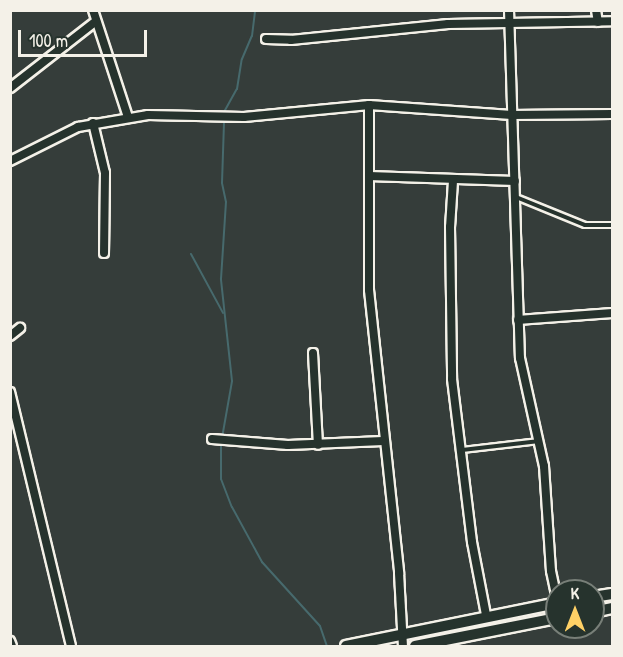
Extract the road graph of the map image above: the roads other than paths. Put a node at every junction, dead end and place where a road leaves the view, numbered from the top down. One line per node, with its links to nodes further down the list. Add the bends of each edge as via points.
1 (93, 10): 4 (street)
2 (509, 10): 7 (street)
3 (596, 10): 6 (street)
4 (96, 21): 9 (street); 13 (street)
5 (612, 21): 6 (street)
6 (598, 22): 7 (street)
7 (510, 24): 8 (street, via 439,25 291,40); 12 (street)
8 (266, 39)
9 (10, 88)
10 (369, 105): 12 (street); 13 (street, via 244,117); 16 (street)
11 (612, 114): 12 (street)
12 (512, 115): 18 (street)
13 (128, 117): 14 (street)
14 (93, 123): 15 (street, via 54,137); 21 (street, via 105,173)
15 (10, 161)
16 (369, 176): 17 (street); 29 (street, via 369,290)
17 (453, 181): 18 (street); 32 (street, via 452,379)
18 (515, 182): 19 (street)
19 (515, 197): 20 (lane, via 590,227); 23 (street)
20 (612, 225)
21 (104, 253)
22 (612, 313): 23 (street)
23 (518, 320): 30 (street, via 520,358)
24 (20, 328): 25 (street)
25 (10, 336)
26 (313, 353): 31 (street)
27 (10, 392): 40 (street)
28 (214, 440): 31 (street)
29 (383, 441): 31 (street); 37 (street)
30 (540, 441): 32 (lane); 33 (street)
31 (318, 445)
32 (462, 450): 35 (street, via 472,542)
33 (553, 579)
34 (545, 603): 35 (main road)
35 (486, 615): 37 (main road)
36 (545, 620): 43 (main road)
37 (404, 633): 41 (main road); 42 (street)
38 (10, 641): 39 (street)
39 (12, 646)
40 (70, 646)
41 (346, 646)
42 (403, 646)
43 (415, 646)

